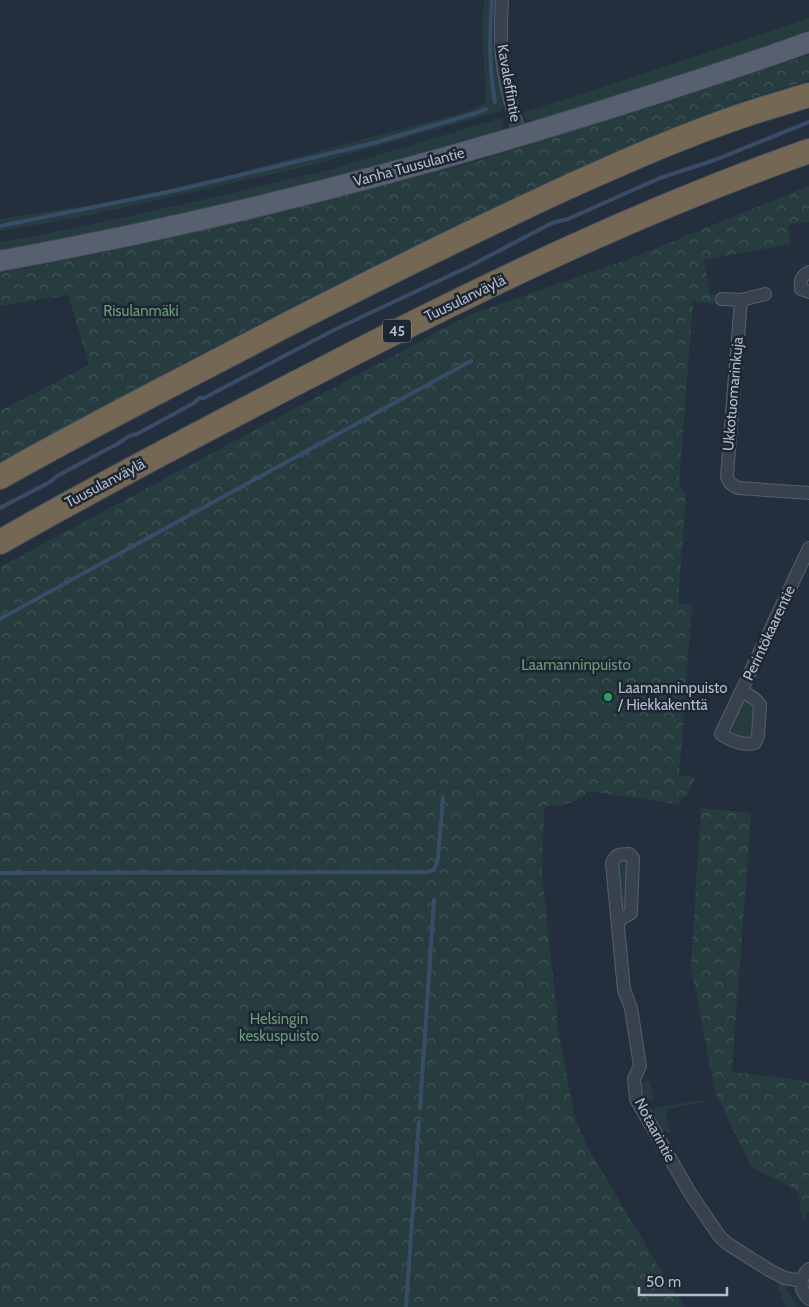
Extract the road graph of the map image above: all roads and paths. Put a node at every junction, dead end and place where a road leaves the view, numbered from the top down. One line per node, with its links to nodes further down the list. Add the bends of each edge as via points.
1 (502, 0): 4 (street, Kavaleffintie, via 502,57)
2 (809, 42): 4 (main road, Vanha Tuusulantie)
3 (809, 95): 12 (highway, via 752,112 619,164 489,224 360,287)
4 (520, 136): 6 (main road, Vanha Tuusulantie, via 315,193)
5 (809, 151): 14 (highway, Tuusulanväylä / 45, via 653,212 509,277 196,434)
6 (0, 261)
7 (809, 272): 8 (street, via 800,282 800,289)
8 (809, 292)
9 (765, 294): 11 (street)
10 (722, 299): 11 (street)
11 (741, 300): 13 (street, Ukkotuomarinkuja, via 728,480 736,487)
12 (0, 477)
13 (809, 493)
14 (0, 542)
15 (809, 548): 16 (street, Perintökaarentie)
16 (742, 691)
17 (618, 921): 19 (street, Notaarintie, via 624,990 631,1008 640,1066 634,1079 636,1099 690,1193 720,1237 769,1270)
18 (809, 1269): 19 (street)
19 (801, 1281): 20 (street, via 803,1292)
20 (809, 1299)

